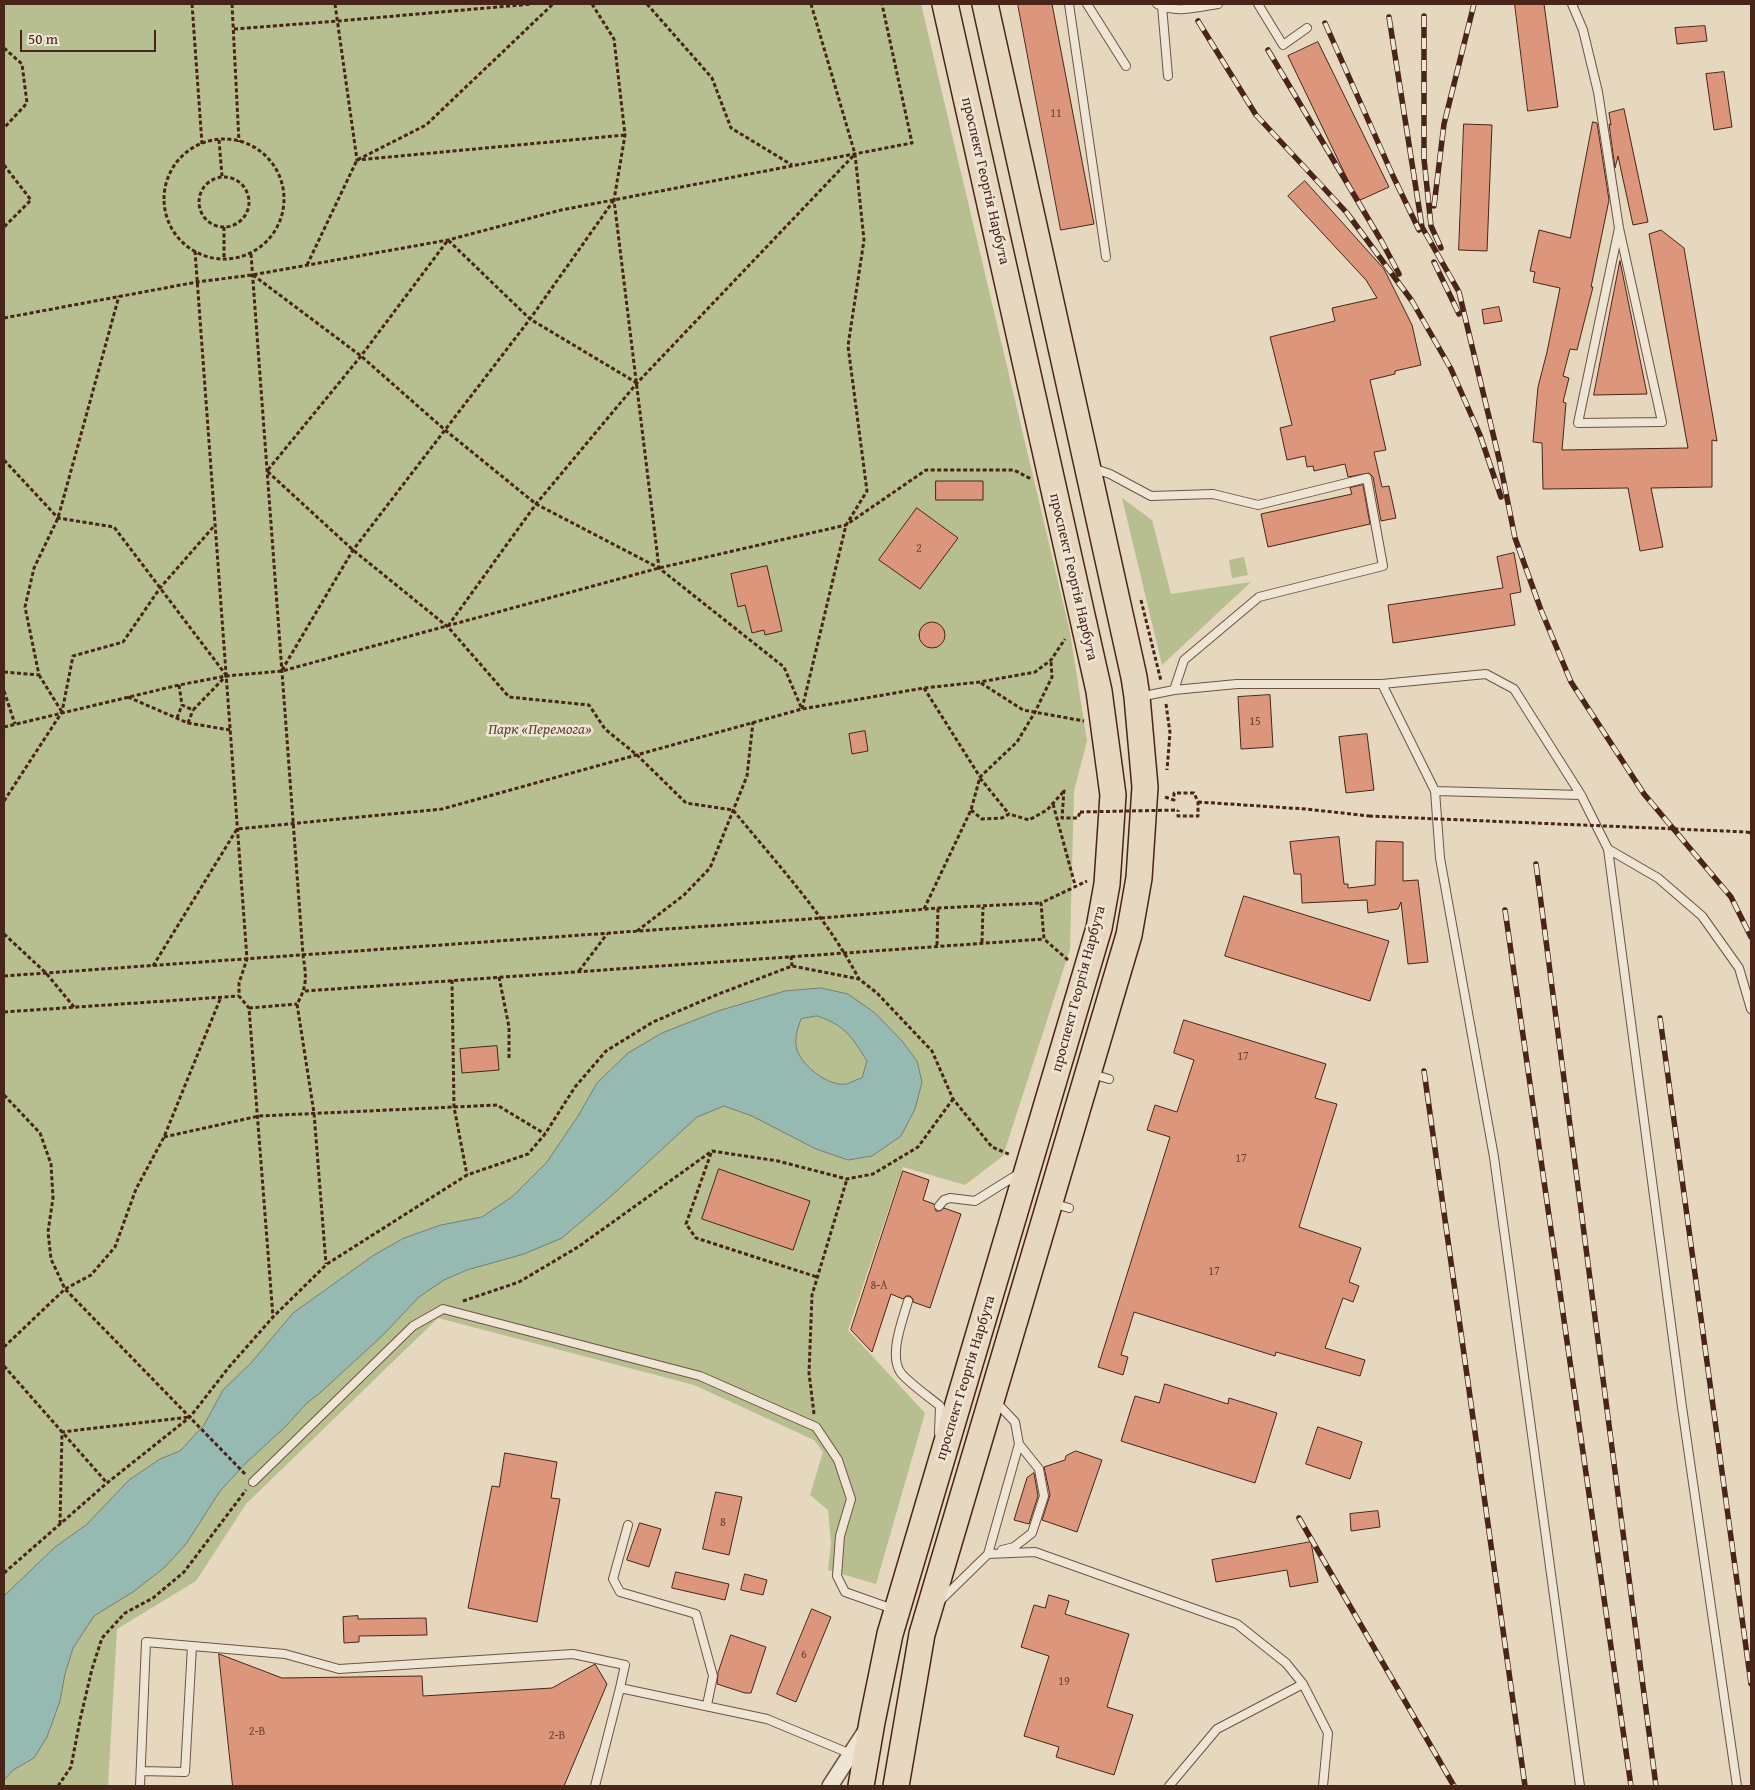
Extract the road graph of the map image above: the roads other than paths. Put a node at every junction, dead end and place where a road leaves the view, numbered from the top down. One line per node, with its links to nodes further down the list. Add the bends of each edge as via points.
1 (945, 4): 23 (main road, проспект Георгія Нарбута, via 1099,691 1113,795 1107,884 1099,928)
2 (985, 4): 15 (main road, проспект Георгія Нарбута)
3 (1069, 4): 14 (lane)
4 (1087, 4): 11 (lane)
5 (1218, 4): 9 (lane)
6 (1258, 4): 10 (lane, via 1283,45)
7 (1572, 4): 13 (lane, via 1583,30 1598,92)
8 (1160, 5): 9 (lane); 12 (lane)
9 (1178, 7)
10 (1307, 28)
11 (1126, 66)
12 (1168, 76)
13 (1619, 228): 13 (lane, via 1662,422 1578,423 1592,355)
14 (1106, 257)
15 (1087, 468): 17 (lane, via 1110,474 1150,496 1214,494 1258,505 1367,478 1383,566 1259,597 1184,660); 18 (main road, проспект Георгія Нарбута)
16 (1382, 684): 17 (lane, via 1237,684); 19 (lane); 20 (lane, via 1486,674 1514,689)
17 (1174, 690): 18 (lane)
18 (1137, 697): 26 (main road, проспект Георгія Нарбута, via 1145,787 1139,878 1130,935 1099,1076 1059,1206)
19 (1434, 791): 20 (lane); 48 (lane, via 1440,858 1494,1158)
20 (1581, 795): 21 (lane)
21 (1608, 849): 22 (lane, via 1658,878 1702,916 1739,968); 49 (lane, via 1682,1407)
22 (1751, 1009)
23 (1028, 1169): 24 (lane, via 975,1201 950,1198); 28 (main road, проспект Георгія Нарбута)
24 (939, 1206)
25 (908, 1301): 28 (lane, via 895,1354 900,1372 940,1406)
26 (993, 1391): 27 (lane, via 996,1402 1015,1422); 33 (main road, проспект Георгія Нарбута)
27 (1019, 1444): 31 (lane); 31 (lane, via 1040,1469 1044,1496 1032,1533 1014,1547)
28 (942, 1459): 32 (main road, проспект Георгія Нарбута)
29 (253, 1482): 32 (lane, via 413,1326 443,1310 700,1376 816,1428 838,1460 851,1500 840,1536 837,1576 845,1592)
30 (628, 1525): 37 (lane, via 613,1579 620,1592 696,1614 713,1676)
31 (988, 1554): 33 (lane); 35 (lane, via 1034,1552 1236,1624 1286,1663)
32 (897, 1610): 38 (main road, проспект Георгія Нарбута)
33 (928, 1616): 45 (main road, проспект Георгія Нарбута)
34 (192, 1646): 36 (lane, via 285,1654 339,1669 573,1654 625,1666); 40 (lane, via 185,1772); 40 (lane, via 146,1642)
35 (1303, 1684): 46 (lane, via 1217,1729); 47 (lane, via 1328,1733)
36 (620, 1688): 37 (lane); 42 (lane)
37 (707, 1705): 39 (lane, via 767,1719)
38 (872, 1722): 39 (street); 44 (main road, проспект Георгія Нарбута)
39 (851, 1754): 43 (street)
40 (141, 1771): 41 (lane)
41 (140, 1786)
42 (595, 1786)
43 (830, 1786)
44 (861, 1786)
45 (896, 1786)
46 (1170, 1786)
47 (1323, 1786)
48 (1580, 1786)
49 (1737, 1786)

